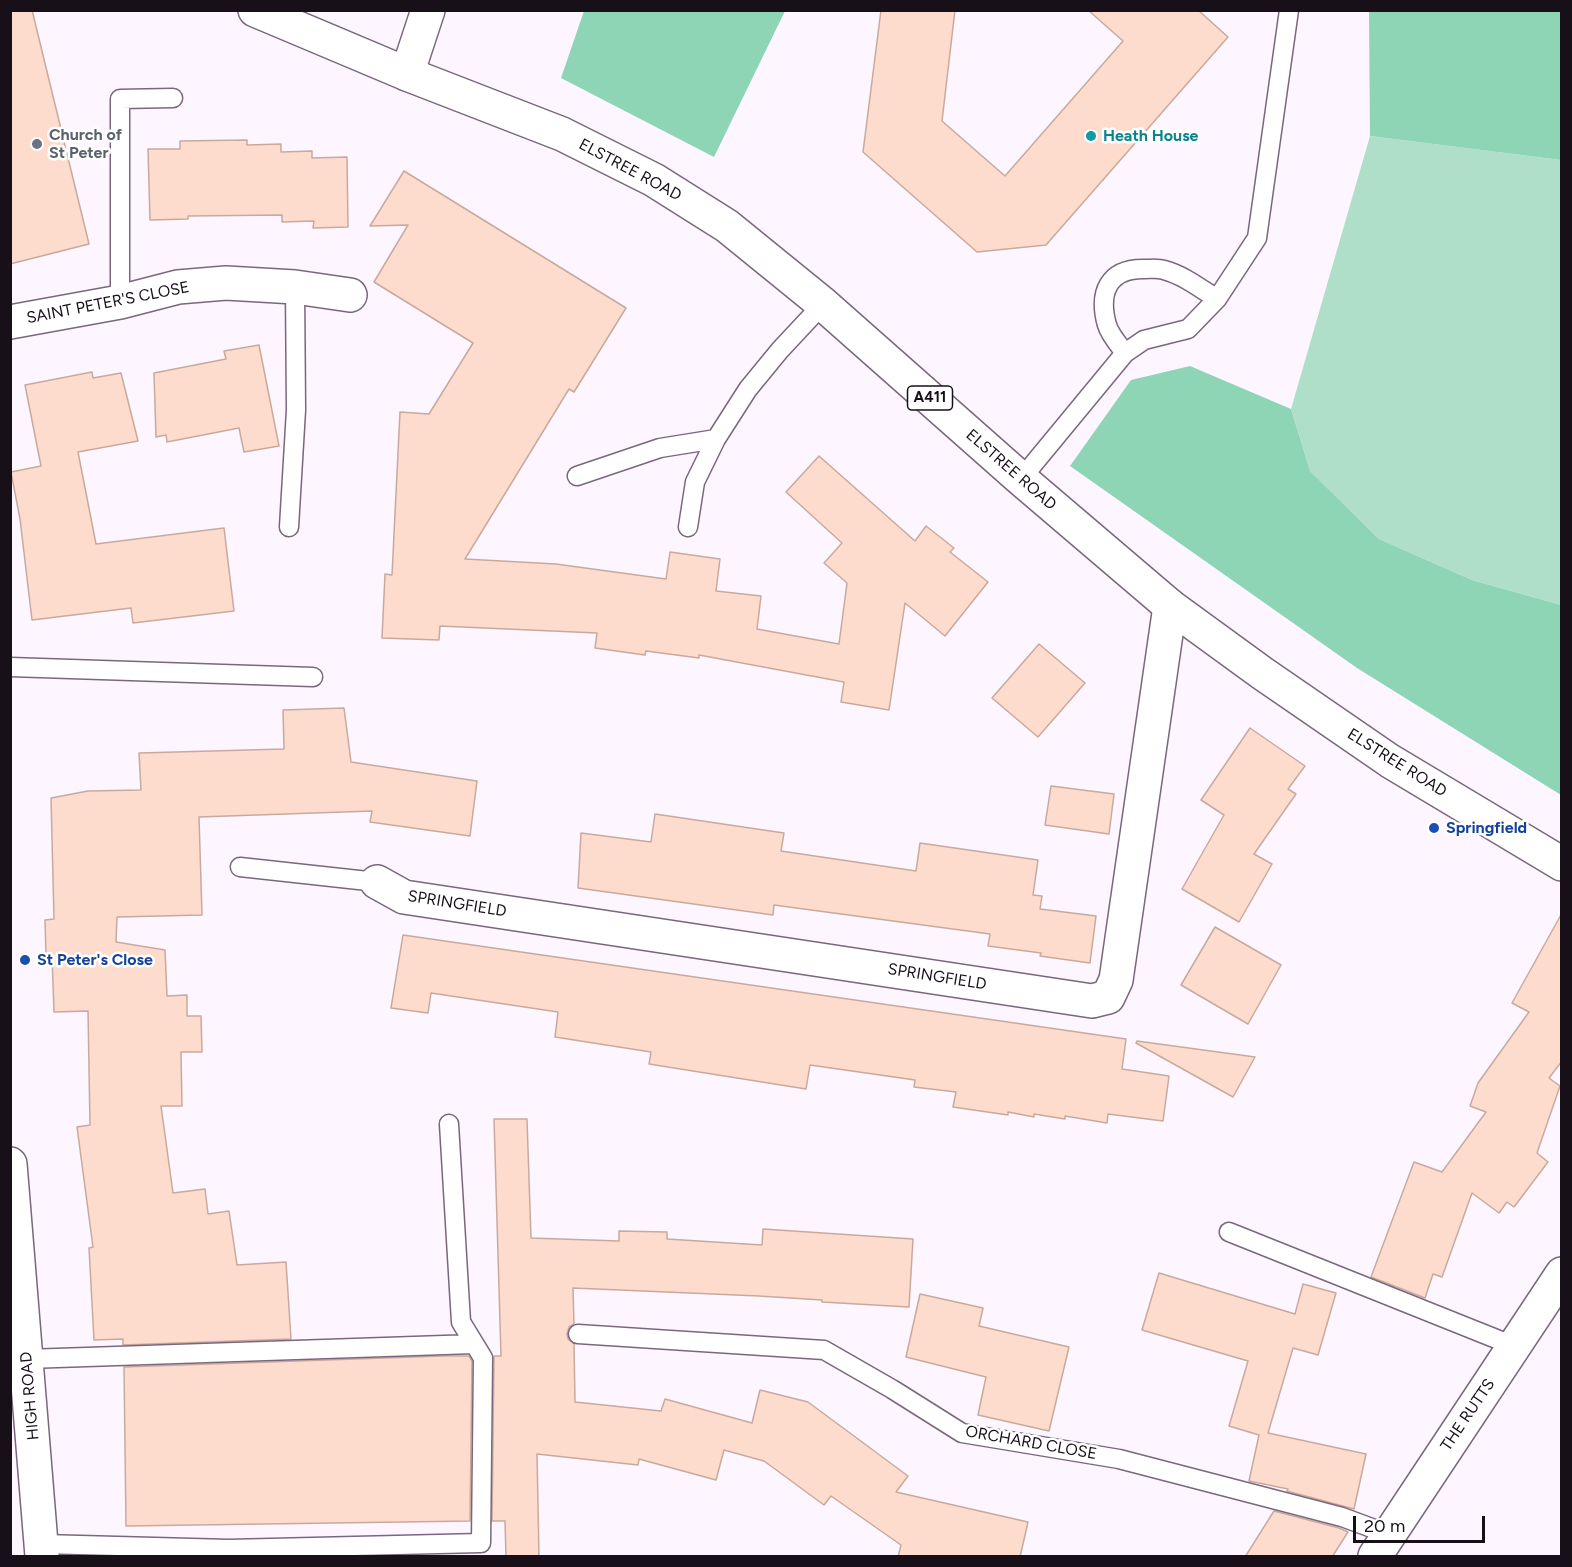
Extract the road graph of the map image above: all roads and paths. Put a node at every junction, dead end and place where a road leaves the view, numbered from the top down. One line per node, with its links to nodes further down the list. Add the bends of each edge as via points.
1 (255, 10): 4 (main road, ELSTREE ROAD / A411)
2 (428, 10): 4 (main road)
3 (1289, 10): 8 (lane, via 1257,238)
4 (407, 74): 10 (main road, ELSTREE ROAD / A411, via 562,134 654,180 727,226)
5 (173, 98): 9 (lane, via 120,99)
6 (295, 287): 7 (main road, SAINT PETER'S CLOSE); 9 (main road, SAINT PETER'S CLOSE, via 226,283 178,287); 16 (lane, via 296,410)
7 (350, 296)
8 (1217, 299): 12 (lane, via 1188,329 1144,340); 12 (lane, via 1187,279 1162,269 1123,271 1109,282 1104,295 1107,327)
9 (120, 302): 11 (main road, SAINT PETER'S CLOSE)
10 (823, 304): 13 (lane, via 748,389); 15 (main road, ELSTREE ROAD / A411)
11 (10, 322)
12 (1125, 353): 15 (lane)
13 (716, 439): 14 (lane, via 660,448); 17 (lane, via 695,482)
14 (578, 476)
15 (1021, 479): 18 (main road, ELSTREE ROAD / A411)
16 (289, 527)
17 (688, 527)
18 (1170, 606): 21 (main road, ELSTREE ROAD / A411, via 1390,761); 23 (main road, SPRINGFIELD, via 1116,980 1108,997 1092,1001 404,897)
19 (10, 667): 20 (lane)
20 (313, 677)
21 (1562, 864)
22 (240, 867): 23 (lane)
23 (377, 882)
24 (449, 1124): 29 (lane, via 461,1322)
25 (10, 1164): 31 (main road, HIGH ROAD)
26 (1229, 1232): 30 (lane)
27 (1562, 1274): 30 (main road, THE RUTTS)
28 (578, 1334): 32 (lane, ORCHARD CLOSE, via 824,1350 962,1433 1119,1459 1342,1516)
29 (474, 1344): 31 (lane); 33 (lane, via 483,1358 481,1543)
30 (1514, 1346): 32 (main road, THE RUTTS)
31 (27, 1359): 33 (main road, HIGH ROAD)
32 (1382, 1546)
33 (42, 1550)

